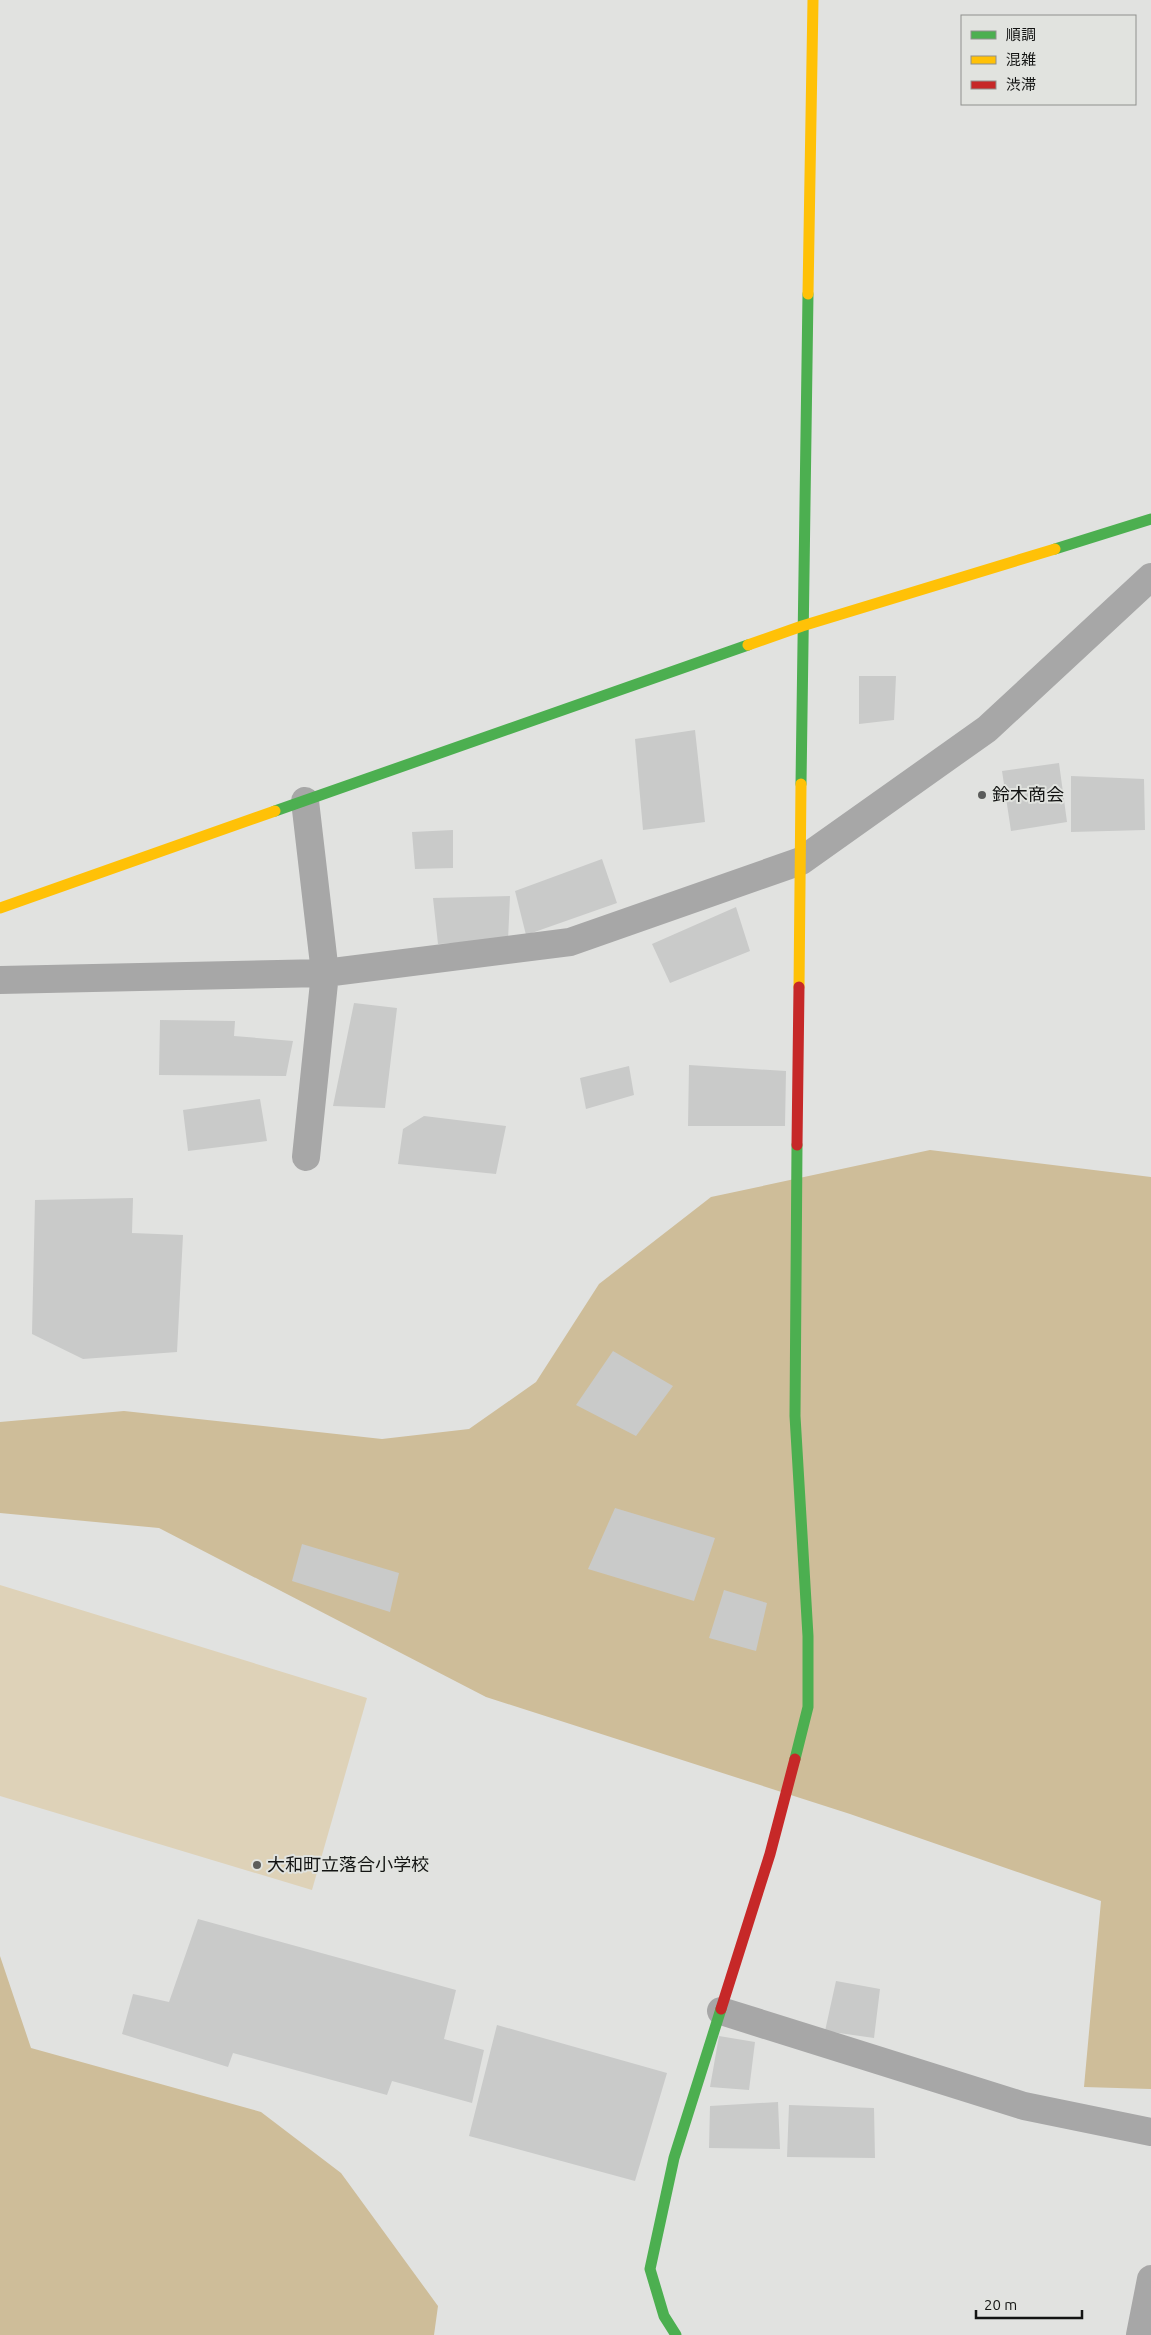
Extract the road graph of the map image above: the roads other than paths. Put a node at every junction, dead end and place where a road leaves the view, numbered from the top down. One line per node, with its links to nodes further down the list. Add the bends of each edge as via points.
1 (813, 0): 4 (street)
2 (1151, 519): 4 (street)
3 (1151, 577): 6 (street, via 987,729)
4 (802, 626): 5 (street); 6 (street)
5 (305, 800): 7 (street); 8 (street)
6 (801, 861): 8 (street, via 570,942); 11 (street, via 795,1416 808,1636 808,1707 770,1854)
7 (0, 908)
8 (325, 973): 9 (street); 10 (street)
9 (0, 980)
10 (306, 1157)
11 (721, 2010): 12 (street, via 1024,2106); 14 (street, via 674,2158 650,2269 664,2316)
12 (1151, 2132)
13 (1151, 2279): 15 (street)
14 (676, 2335)
15 (1140, 2335)

